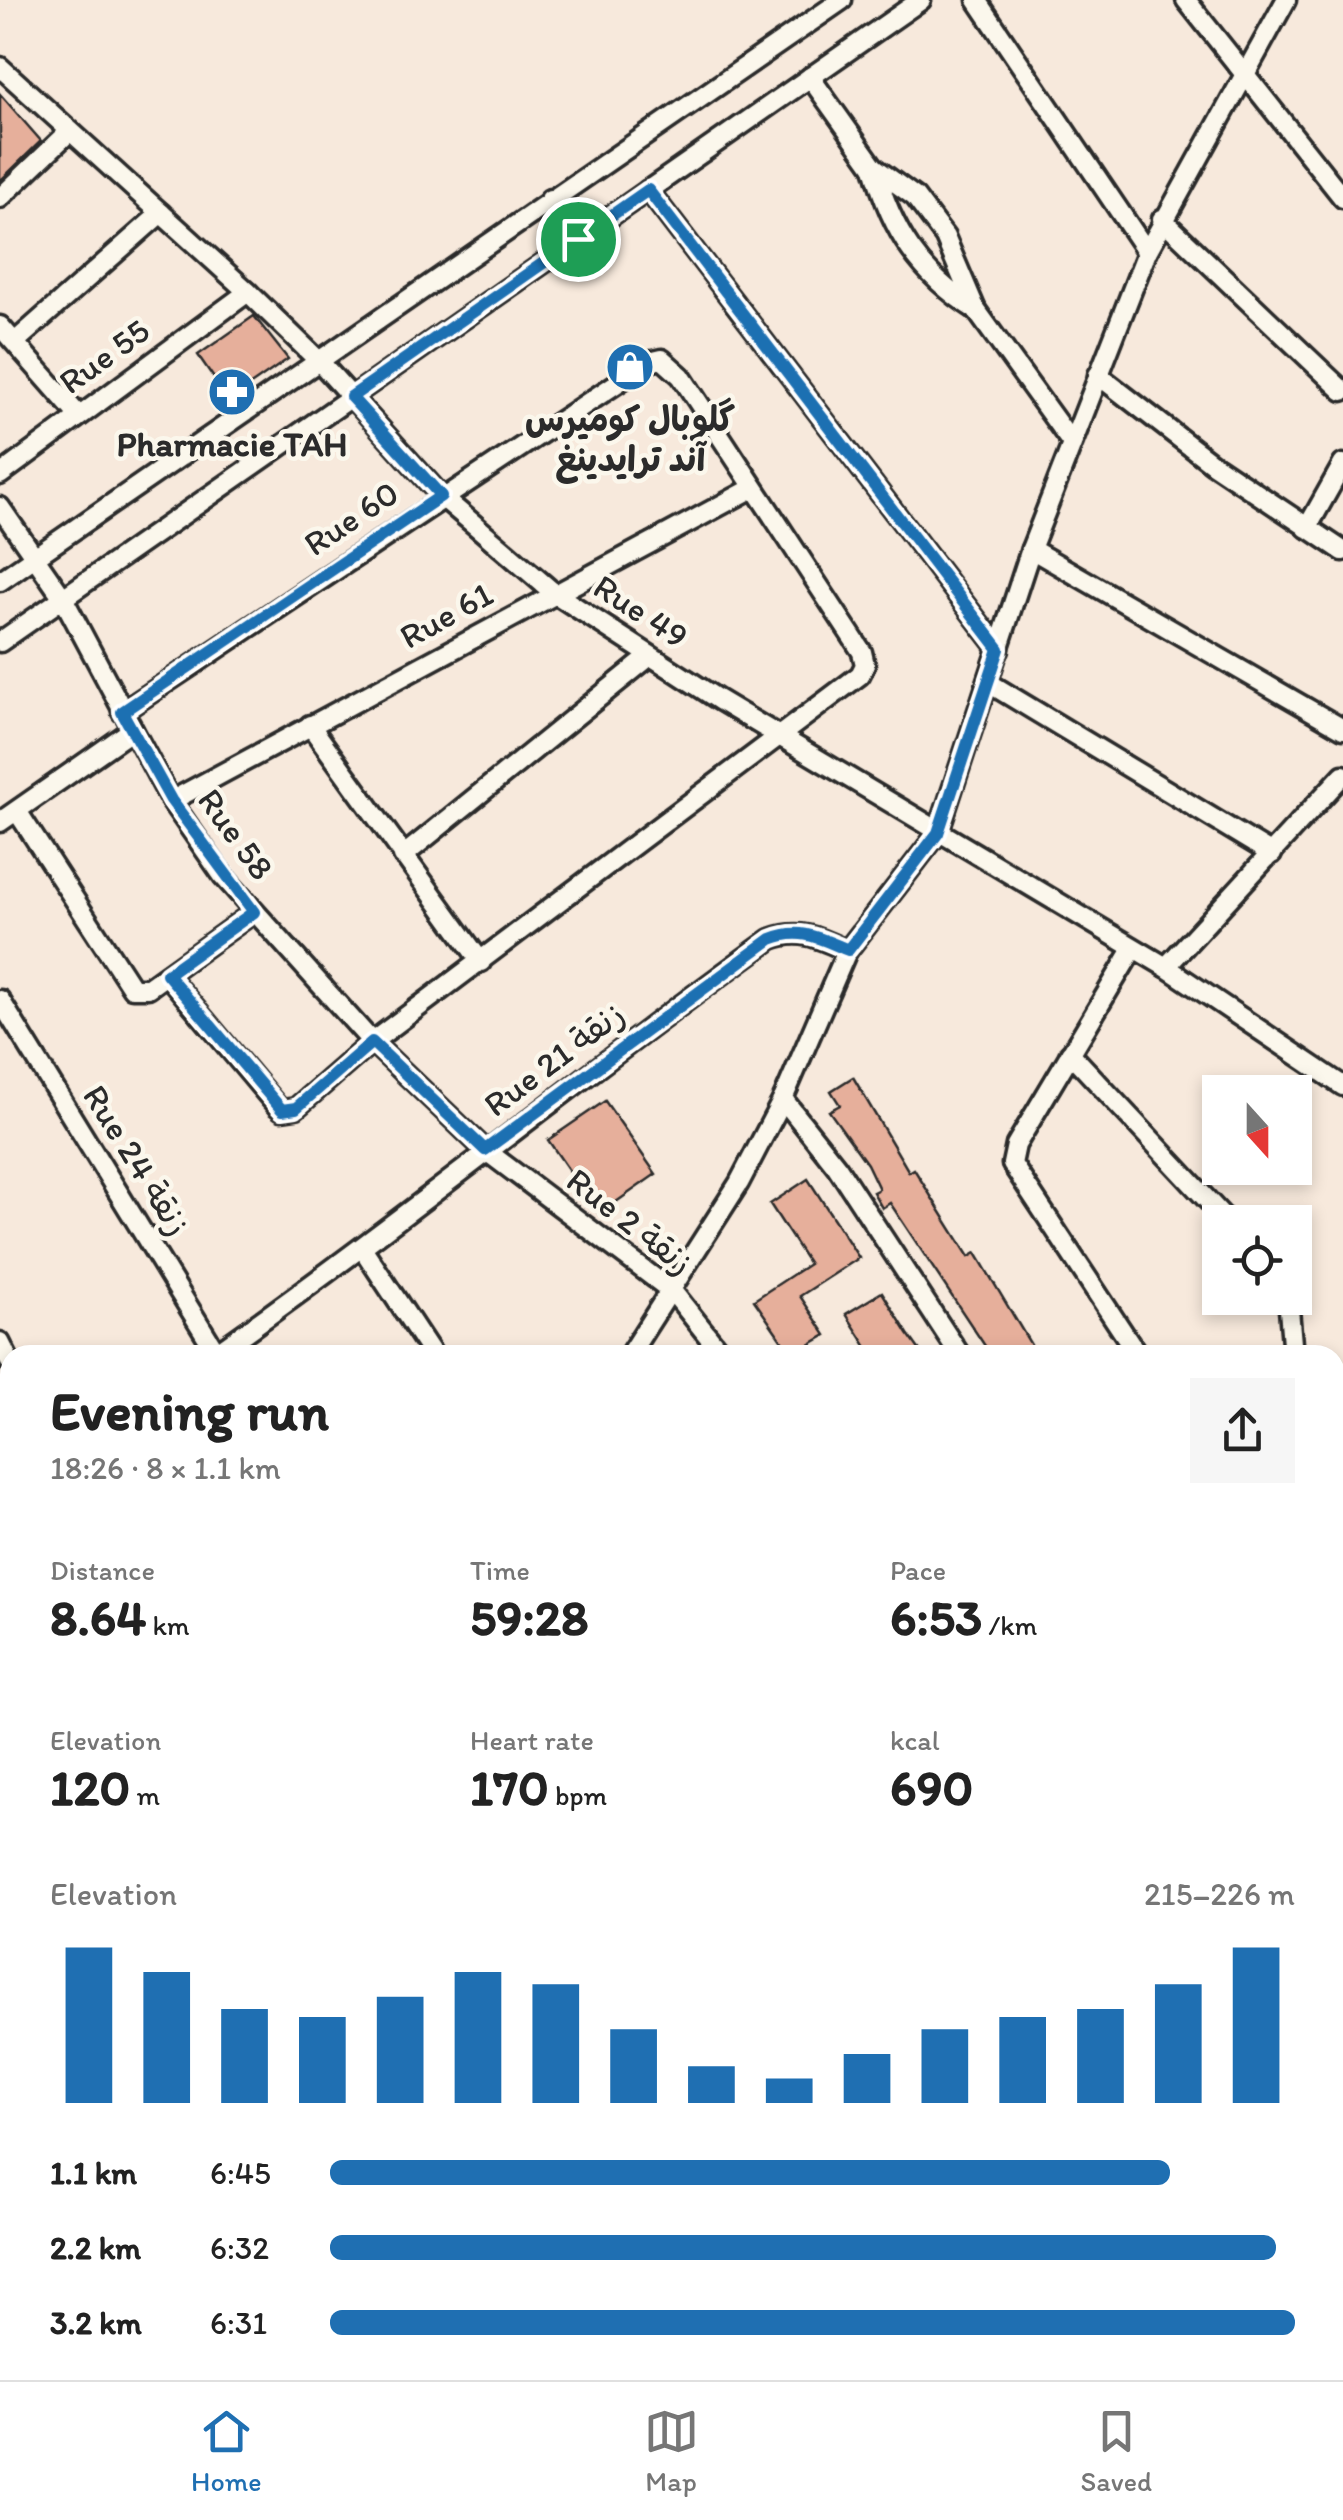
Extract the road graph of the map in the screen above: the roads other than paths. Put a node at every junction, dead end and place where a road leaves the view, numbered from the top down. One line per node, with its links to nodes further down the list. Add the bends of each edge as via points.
1 (842, 0): 14 (street)
2 (921, 0): 8 (street)
3 (977, 0): 18 (street)
4 (1186, 0): 7 (street)
5 (1286, 0): 7 (street)
6 (0, 67): 9 (street, Rue 49)
7 (1245, 69): 13 (street); 16 (street)
8 (810, 77): 10 (street); 11 (street)
9 (70, 131): 12 (street); 15 (street, Rue 49)
10 (874, 167): 20 (street, via 915,197 945,236); 20 (street, via 904,244 927,274)
11 (648, 190): 17 (street); 42 (street)
12 (0, 198)
13 (1343, 198)
14 (550, 200): 17 (street); 23 (street)
15 (160, 213): 19 (street, Rue 49); 22 (street)
16 (1162, 219): 18 (street); 25 (street)
17 (578, 239): 26 (street)
18 (1147, 252): 24 (street)
19 (248, 292): 23 (street, Rue 49); 27 (street, Rue 55)
20 (976, 310): 28 (street)
21 (0, 326): 22 (street)
22 (15, 342): 27 (street)
23 (320, 362): 26 (street, Rue 49); 37 (street)
24 (1098, 375): 28 (street); 34 (street)
25 (1343, 391)
26 (351, 397): 32 (street, Rue 49); 40 (street)
27 (78, 414): 30 (street, Rue 55)
28 (1072, 442): 35 (street)
29 (1343, 464): 34 (street)
30 (0, 475)
31 (753, 488): 32 (street, Rue 60, via 682,376 662,359); 39 (street, Rue 61); 49 (street, Rue 60, via 865,665)
32 (441, 496): 39 (street, Rue 49); 45 (street, Rue 60)
33 (0, 508): 37 (street, Rue 58)
34 (1307, 528): 36 (street)
35 (1030, 548): 42 (street); 47 (street)
36 (1343, 551)
37 (37, 556): 38 (street); 40 (street, Rue 58)
38 (0, 581)
39 (554, 593): 43 (street, Rue 49); 46 (street, Rue 61)
40 (63, 598): 41 (street); 45 (street, Rue 58)
41 (0, 642)
42 (999, 649): 44 (street)
43 (650, 656): 49 (street, Rue 49); 56 (street)
44 (989, 683): 54 (street); 55 (street)
45 (122, 712): 48 (street, Rue 58)
46 (310, 725): 51 (street, Rue 61); 56 (street)
47 (1343, 729)
48 (132, 730): 51 (street, Rue 58); 52 (street)
49 (776, 734): 54 (street, Rue 49); 60 (street)
50 (1343, 775): 55 (street)
51 (171, 800): 57 (street, Rue 58)
52 (17, 810): 53 (street); 62 (street, via 127,984 143,990)
53 (0, 822)
54 (938, 833): 58 (street, Rue 49); 59 (street)
55 (1272, 854): 61 (street)
56 (403, 856): 60 (street)
57 (254, 912): 62 (street); 64 (street, Rue 58)
58 (1133, 949): 61 (street, Rue 49); 65 (street)
59 (848, 950): 67 (street); 68 (street, Rue 21 زنقة, via 810,934 771,939)
60 (481, 962): 64 (street)
61 (1166, 967): 66 (street, Rue 49)
62 (167, 974): 64 (street, via 282,1110 296,1108)
63 (0, 1000): 73 (street, Rue 24 زنقة)
64 (372, 1042): 68 (street, Rue 58)
65 (1070, 1053): 69 (street); 79 (street, via 1016,1144 1012,1164)
66 (1343, 1086)
67 (783, 1099): 71 (street); 78 (street, via 837,1167)
68 (485, 1150): 70 (street, Rue 21 زنقة); 71 (street, Rue 2 زنقة)
69 (1212, 1205)
70 (363, 1249): 74 (street, Rue 21 زنقة); 75 (street)
71 (673, 1292): 76 (street); 77 (street, Rue 2 زنقة)
72 (1289, 1315): 80 (street)
73 (211, 1345)
74 (230, 1345)
75 (426, 1345)
76 (636, 1345)
77 (715, 1345)
78 (953, 1345)
79 (1131, 1345)
80 (1292, 1345)

